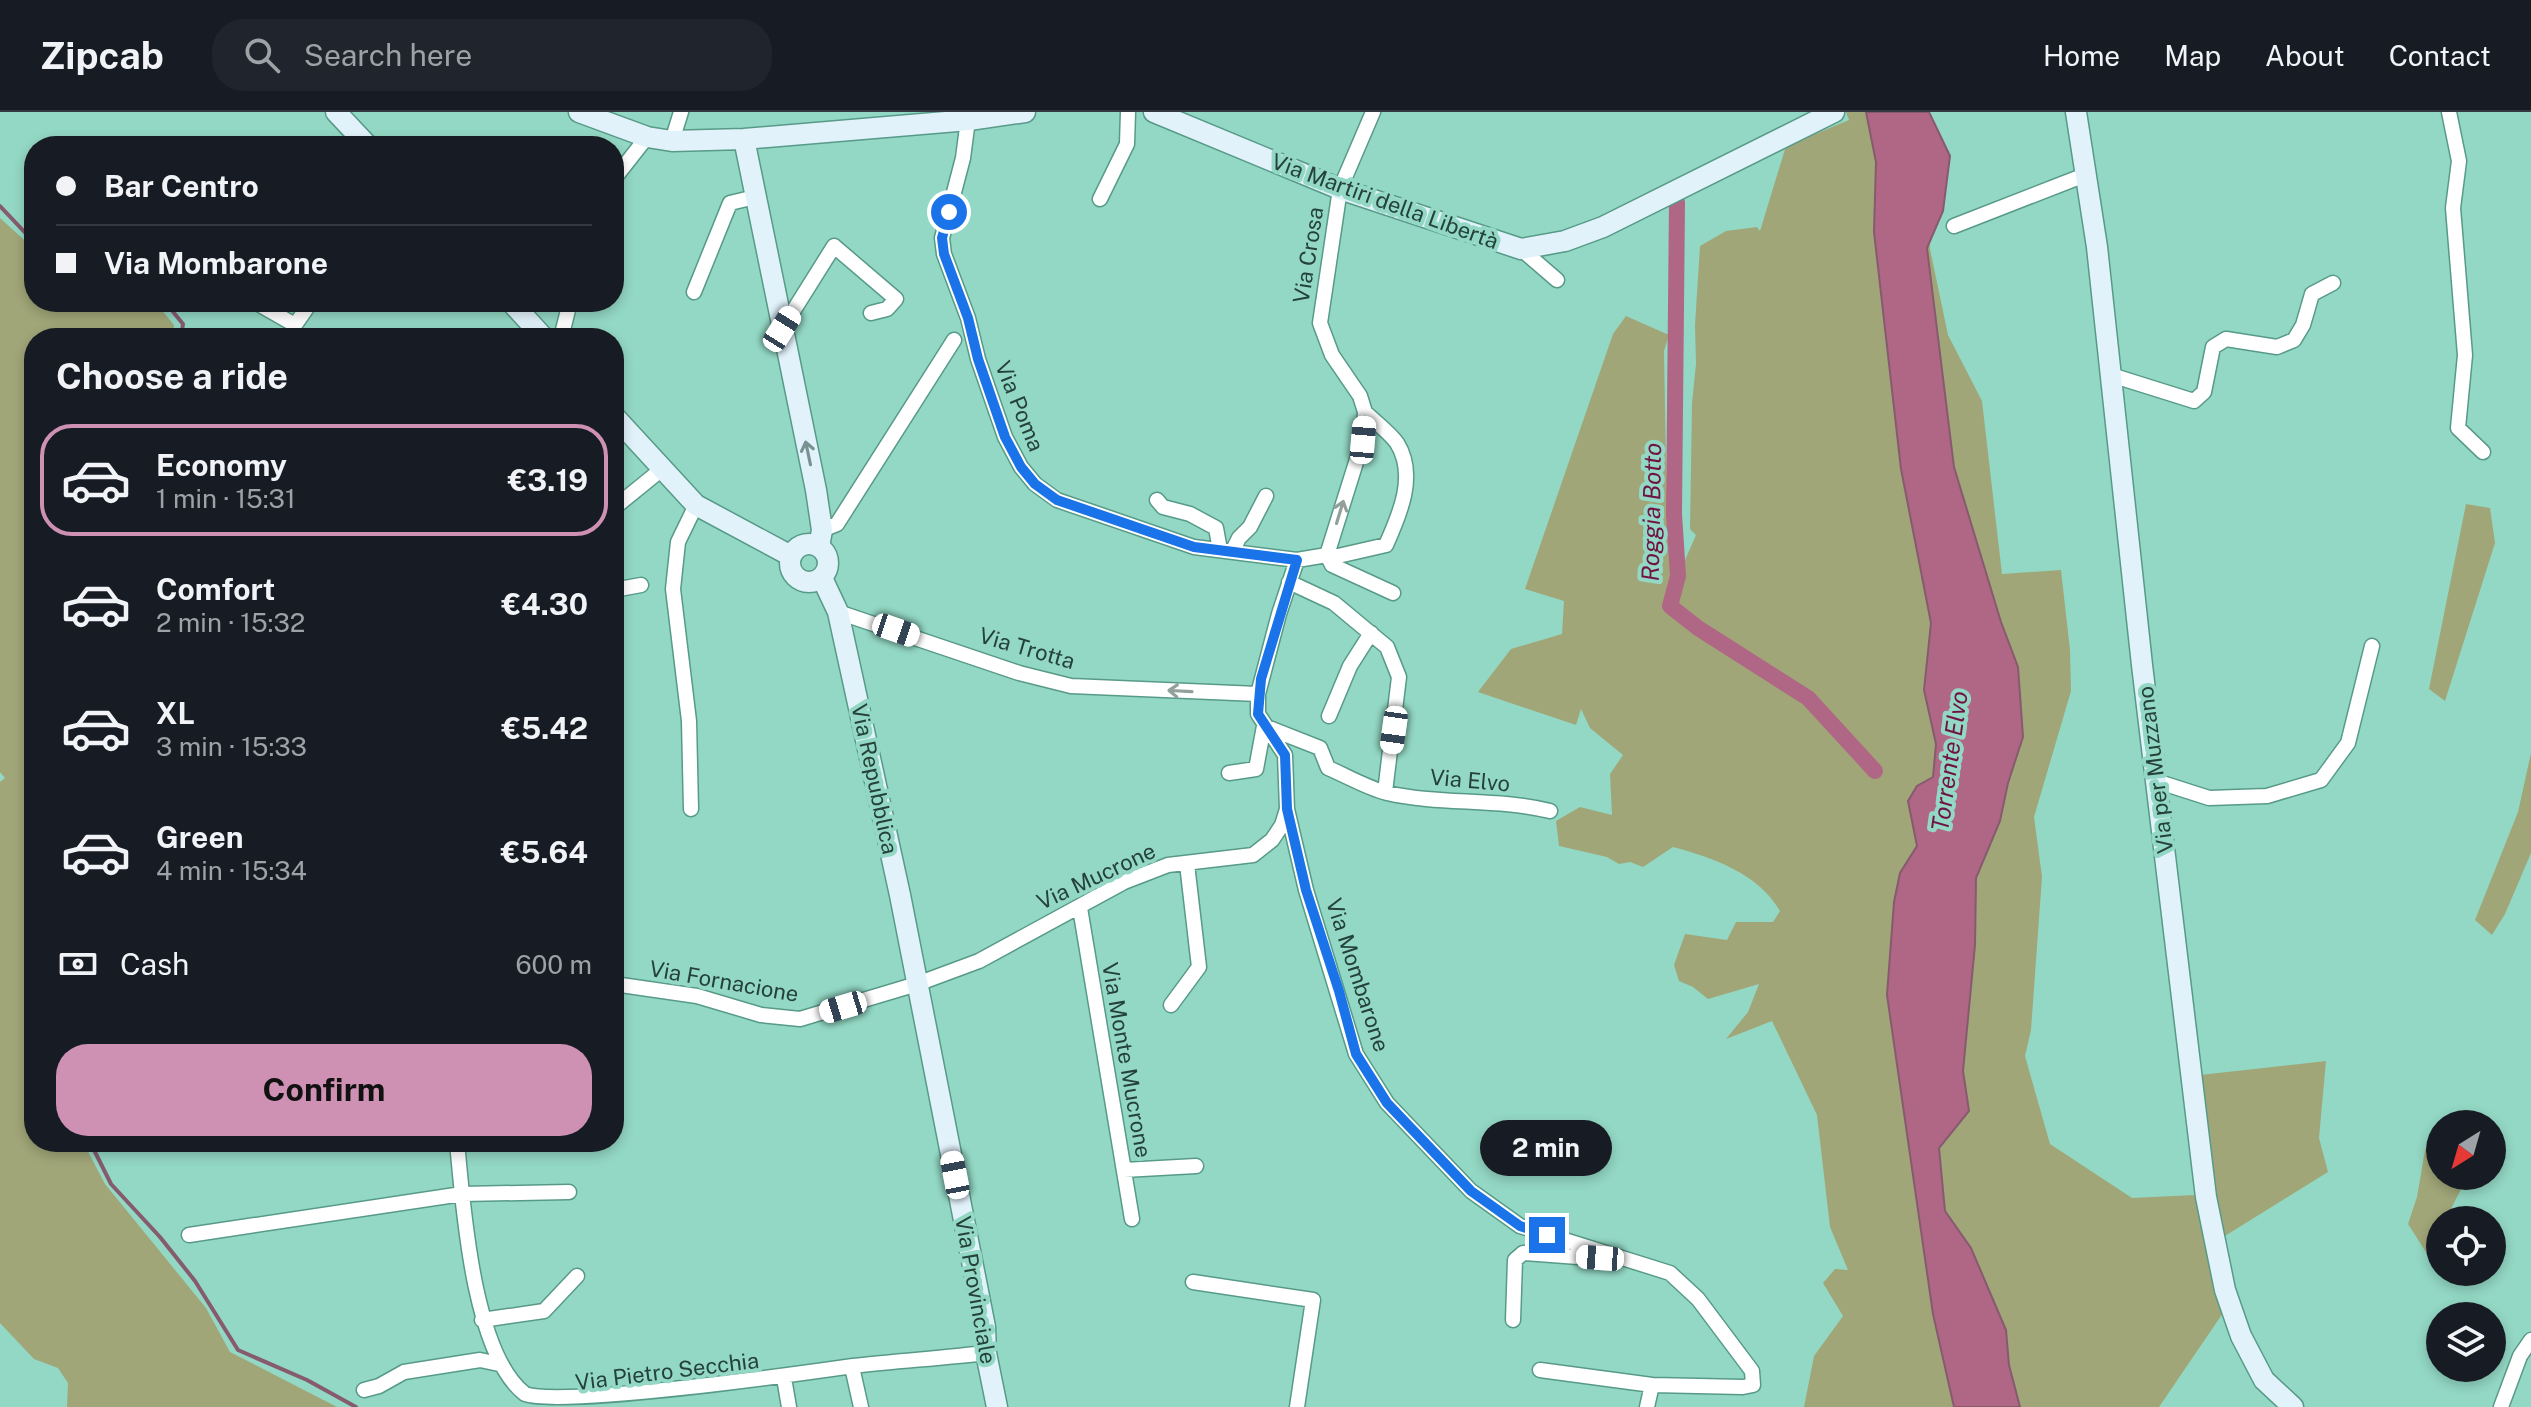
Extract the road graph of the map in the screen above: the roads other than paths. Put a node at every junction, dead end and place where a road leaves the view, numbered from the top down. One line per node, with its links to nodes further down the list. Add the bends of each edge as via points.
1 (336, 112): 13 (street)
2 (579, 112): 14 (street)
3 (681, 112): 16 (street)
4 (1025, 112): 11 (street)
5 (1128, 112): 21 (street, via 1132,145)
6 (1154, 112): 12 (street, Via Martiri della Libertà)
7 (1373, 112): 19 (street, Via Crosa)
8 (2076, 112): 18 (street, Via per Muzzano)
9 (2449, 112): 37 (street, via 2459,161 2453,208 2465,355 2458,428)
10 (1831, 114): 23 (street, Via Martiri della Libertà, via 1603,227)
11 (969, 116): 15 (street); 44 (street, Via Poma, via 942,238 944,254 1005,437 1021,467 1057,500 1194,547)
12 (1193, 120): 19 (street, Via Martiri della Libertà)
13 (359, 136)
14 (647, 137): 16 (street); 17 (street)
15 (744, 139): 16 (street); 20 (street)
16 (672, 141)
17 (624, 166)
18 (2085, 175): 22 (street); 34 (street, Via per Muzzano)
19 (1340, 189): 23 (street, Via Martiri della Libertà); 35 (street, Via Crosa, via 1320,323)
20 (755, 197): 26 (street, via 730,203); 32 (street)
21 (1100, 199)
22 (1954, 226)
23 (1521, 249): 24 (street)
24 (1557, 280)
25 (2333, 283): 34 (street, via 2312,294 2294,340 2277,347 2226,339 2213,347 2204,392 2194,401)
26 (694, 292)
27 (267, 312): 30 (street)
28 (520, 312): 31 (street)
29 (871, 313): 32 (street, via 887,309 896,299 834,246)
30 (285, 328)
31 (535, 328)
32 (782, 329): 43 (street, one-way to 32, via 816,490)
33 (954, 340): 43 (street, via 837,524)
34 (2111, 375): 60 (street, Via per Muzzano)
35 (1365, 412): 45 (street, one-way to 35, via 1363,440); 45 (street, Via Crosa, via 1396,442 1405,460 1401,512 1386,545)
36 (624, 427): 38 (street)
37 (2483, 452)
38 (662, 469): 40 (street); 42 (street)
39 (1266, 496): 44 (street, via 1250,527)
40 (624, 500)
41 (1157, 500): 44 (street, via 1216,528)
42 (696, 505): 46 (street); 62 (street, via 678,542 673,589 689,721)
43 (820, 538): 46 (street); 48 (street, via 828,562)
44 (1226, 550): 47 (street, Via Poma)
45 (1327, 555): 47 (street, Via Crosa); 52 (street, via 1332,565)
46 (791, 556): 48 (street, via 790,569 798,579 810,583)
47 (1297, 560): 49 (street)
48 (822, 578): 53 (street, Via Repubblica)
49 (1289, 582): 54 (street, via 1334,603); 56 (street)
50 (641, 585): 51 (street)
51 (624, 588)
52 (1393, 593)
53 (838, 612): 56 (street, Via Trotta, one-way to 53, via 1071,686); 67 (street, Via Repubblica)
54 (1371, 633): 57 (street); 61 (street, via 1387,647 1399,677)
55 (2372, 646): 60 (street, via 2348,743 2321,780 2267,796 2209,798)
56 (1258, 694): 58 (street)
57 (1329, 716)
58 (1264, 726): 59 (street, via 1256,769); 61 (street, Via Elvo, via 1320,748 1328,768); 63 (street, via 1285,755)
59 (1229, 773)
60 (2156, 781): 96 (street, Via per Muzzano, via 2206,1197 2225,1290 2264,1380)
61 (1385, 792): 64 (street, Via Elvo)
62 (691, 809)
63 (1287, 809): 65 (street, Via Mucrone, via 1272,840 1253,855); 77 (street, Via Mombarone, via 1356,1054 1387,1103 1471,1191 1520,1226)
64 (1550, 811)
65 (1187, 864): 66 (street, Via Mucrone, via 1168,865 1133,879); 69 (street, via 1199,967)
66 (1080, 908): 67 (street, Via Mucrone, via 979,961); 72 (street, Via Monte Mucrone)
67 (917, 984): 68 (street, Via Fornacione, via 800,1019); 83 (street, Via Provinciale)
68 (624, 985)
69 (1171, 1005)
70 (458, 1152): 74 (street, Via Pietro Secchia)
71 (1196, 1166): 72 (street)
72 (1124, 1170): 75 (street, Via Monte Mucrone)
73 (569, 1192): 74 (street)
74 (462, 1194): 76 (street); 80 (street, Via Pietro Secchia)
75 (1132, 1219)
76 (189, 1235)
77 (1626, 1260): 81 (street, via 1523,1253 1515,1260); 88 (street, Via Mombarone, via 1670,1273 1698,1299 1752,1371 1753,1385)
78 (577, 1276): 80 (street, via 544,1311)
79 (1193, 1282): 94 (street, via 1313,1300)
80 (482, 1320): 84 (street, Via Pietro Secchia)
81 (1513, 1320)
82 (2531, 1340): 97 (street)
83 (986, 1353): 85 (street, Via Pietro Secchia); 93 (street, Via Provinciale)
84 (499, 1364): 89 (street, via 480,1360 404,1372); 90 (street, Via Pietro Secchia, via 526,1396 567,1405)
85 (852, 1367): 87 (street, Via Pietro Secchia); 92 (street)
86 (1540, 1370): 88 (street)
87 (784, 1378): 90 (street, Via Pietro Secchia); 91 (street)
88 (1652, 1385): 95 (street)
89 (364, 1390)
90 (693, 1400)
91 (789, 1407)
92 (861, 1407)
93 (997, 1407)
94 (1297, 1407)
95 (1647, 1407)
96 (2293, 1407)
97 (2501, 1407)

